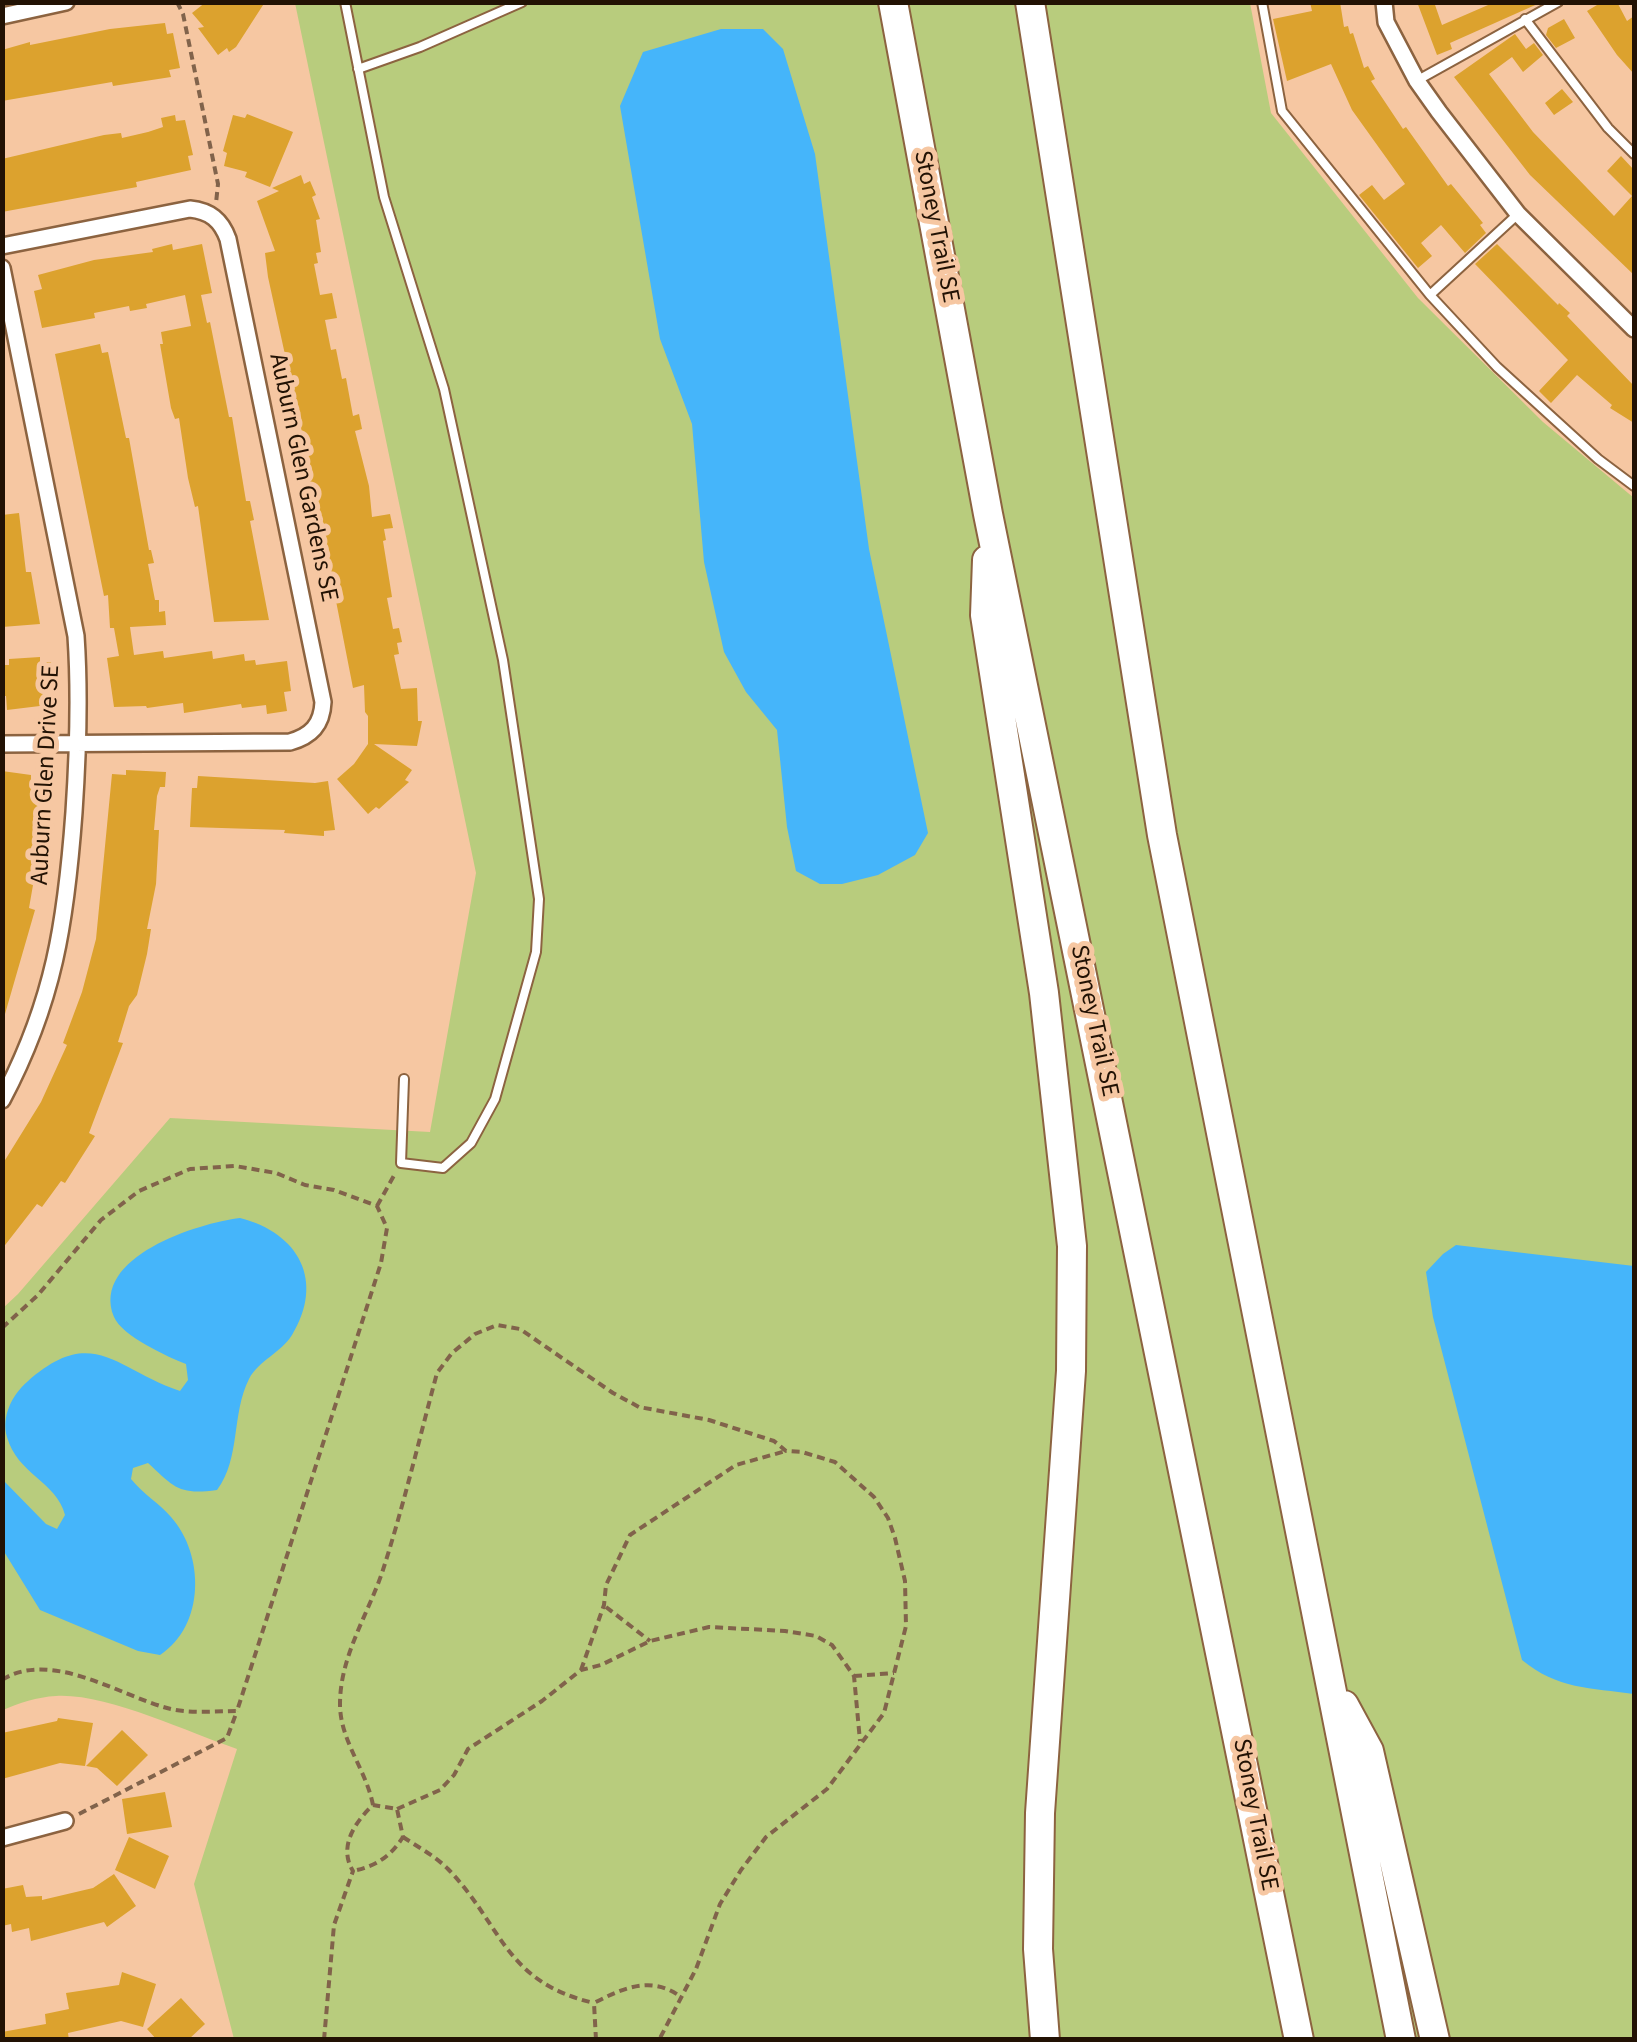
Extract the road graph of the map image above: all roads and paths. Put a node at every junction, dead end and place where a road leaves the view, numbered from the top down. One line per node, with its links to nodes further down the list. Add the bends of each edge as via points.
1 (66, 2): 10 (street)
2 (178, 2): 16 (path, via 218,184)
3 (345, 2): 12 (lane)
4 (522, 2): 12 (lane)
5 (893, 2): 22 (highway, Stoney Trail SE)
6 (1030, 2): 36 (highway, via 1162,835)
7 (1262, 2): 19 (lane, via 1282,110)
8 (1384, 2): 13 (street, via 1386,22)
9 (1558, 2): 11 (lane)
10 (2, 16)
11 (1526, 19): 13 (lane); 14 (lane)
12 (358, 69): 27 (lane, via 384,197 444,389 504,660 538,899 536,952 495,1099 471,1143 444,1168)
13 (1417, 81): 15 (street)
14 (1634, 154)
15 (1518, 214): 19 (lane); 20 (street)
16 (215, 218): 17 (street, via 190,209); 23 (street, Auburn Glen Gardens SE, via 228,239 322,712 312,732 290,742)
17 (2, 246)
18 (2, 268): 23 (street, Auburn Glen Drive SE, via 76,636)
19 (1430, 295): 21 (lane, via 1497,367)
20 (1634, 329)
21 (1634, 486)
22 (988, 514): 51 (highway, via 986,615 1044,993 1072,1246 1072,1371 1040,1813); 52 (highway, Stoney Trail SE)
23 (78, 743): 24 (street, Auburn Glen Gardens SE); 26 (street, Auburn Glen Drive SE, via 56,966)
24 (2, 744)
25 (404, 1079): 27 (lane)
26 (2, 1100)
27 (401, 1164): 28 (path)
28 (377, 1206): 29 (path, via 276,1172 190,1169 139,1191 101,1220); 38 (path, via 387,1228 382,1263)
29 (2, 1328)
30 (786, 1452): 31 (path, via 736,1464 630,1535 606,1585); 34 (path, via 835,1462 888,1518 908,1601); 40 (path, via 738,1428 640,1407 520,1328 496,1325 463,1343 437,1373 383,1568 344,1662 342,1731)
31 (604, 1605): 32 (path); 33 (path)
32 (650, 1641): 33 (path); 35 (path, via 708,1627 816,1636 832,1645)
33 (581, 1670): 41 (path, via 468,1749 440,1790)
34 (895, 1673): 35 (path); 39 (path, via 884,1713)
35 (854, 1676): 39 (path)
36 (1329, 1677): 53 (highway); 54 (highway, via 1369,1751)
37 (2, 1680): 38 (path, via 33,1669 88,1678 185,1712)
38 (237, 1711): 42 (path, via 227,1738)
39 (860, 1742): 46 (path, via 827,1789 766,1838 741,1870)
40 (373, 1805): 41 (path); 45 (path, via 356,1820 348,1840)
41 (398, 1810): 43 (path)
42 (65, 1821): 44 (street)
43 (403, 1837): 45 (path, via 393,1852); 47 (path, via 446,1867 522,1967 556,1990)
44 (2, 1838)
45 (353, 1870): 48 (path, via 334,1925)
46 (681, 1997): 47 (path, via 657,1985 639,1986); 50 (path)
47 (594, 2003): 49 (path)
48 (324, 2040)
49 (596, 2040)
50 (659, 2040)
51 (1044, 2040)
52 (1299, 2040)
53 (1401, 2040)
54 (1435, 2040)

